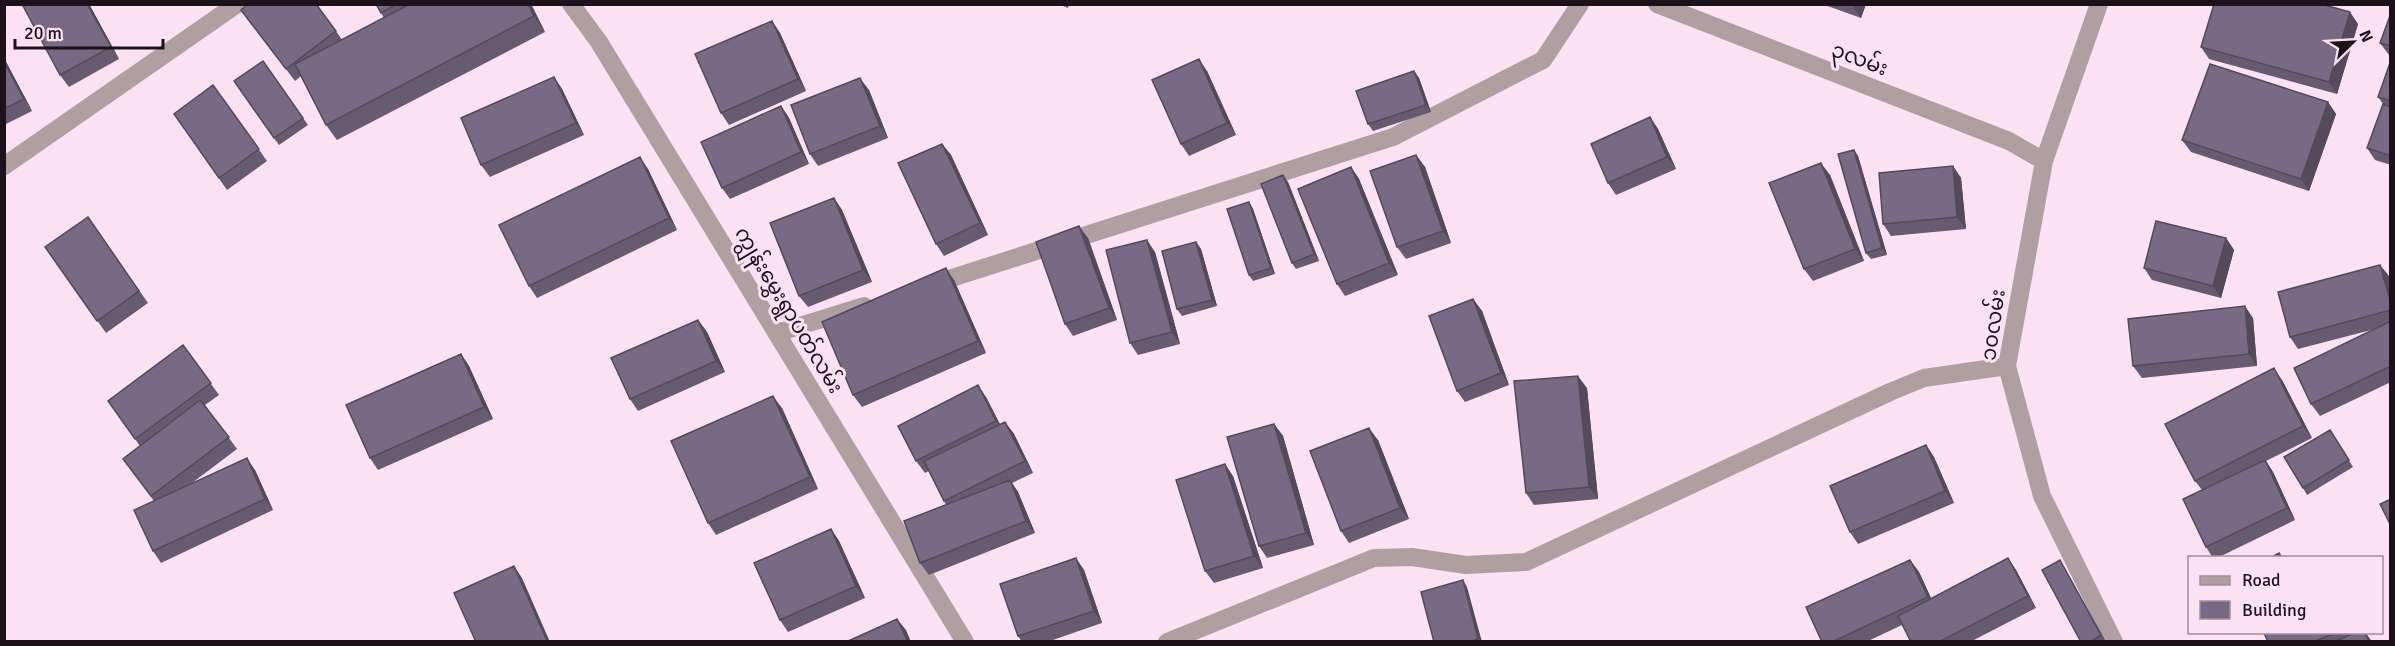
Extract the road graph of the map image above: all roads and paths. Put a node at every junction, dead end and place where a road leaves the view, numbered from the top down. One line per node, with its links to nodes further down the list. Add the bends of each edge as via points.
1 (237, 4): 7 (street)
2 (571, 4): 10 (street, ကျွန်းမွှေးရွာပတ်လမ်း, via 599,42)
3 (1580, 4): 8 (street, via 1543,60 1393,137)
4 (1657, 4): 6 (street, ၃လမ်း, via 2009,141)
5 (2099, 4): 6 (street, ၁၀လမ်း)
6 (2044, 161): 11 (street, ၁၀လမ်း)
7 (4, 166)
8 (914, 290)
9 (880, 301): 10 (street)
10 (777, 333): 12 (street, ကျွန်းမွှေးရွာပတ်လမ်း)
11 (2007, 366): 13 (street, via 1924,378 1526,562 1466,565 1412,557 1374,558); 14 (street, ၁၀လမ်း, via 2042,496)
12 (965, 642)
13 (1167, 642)
14 (2114, 642)

